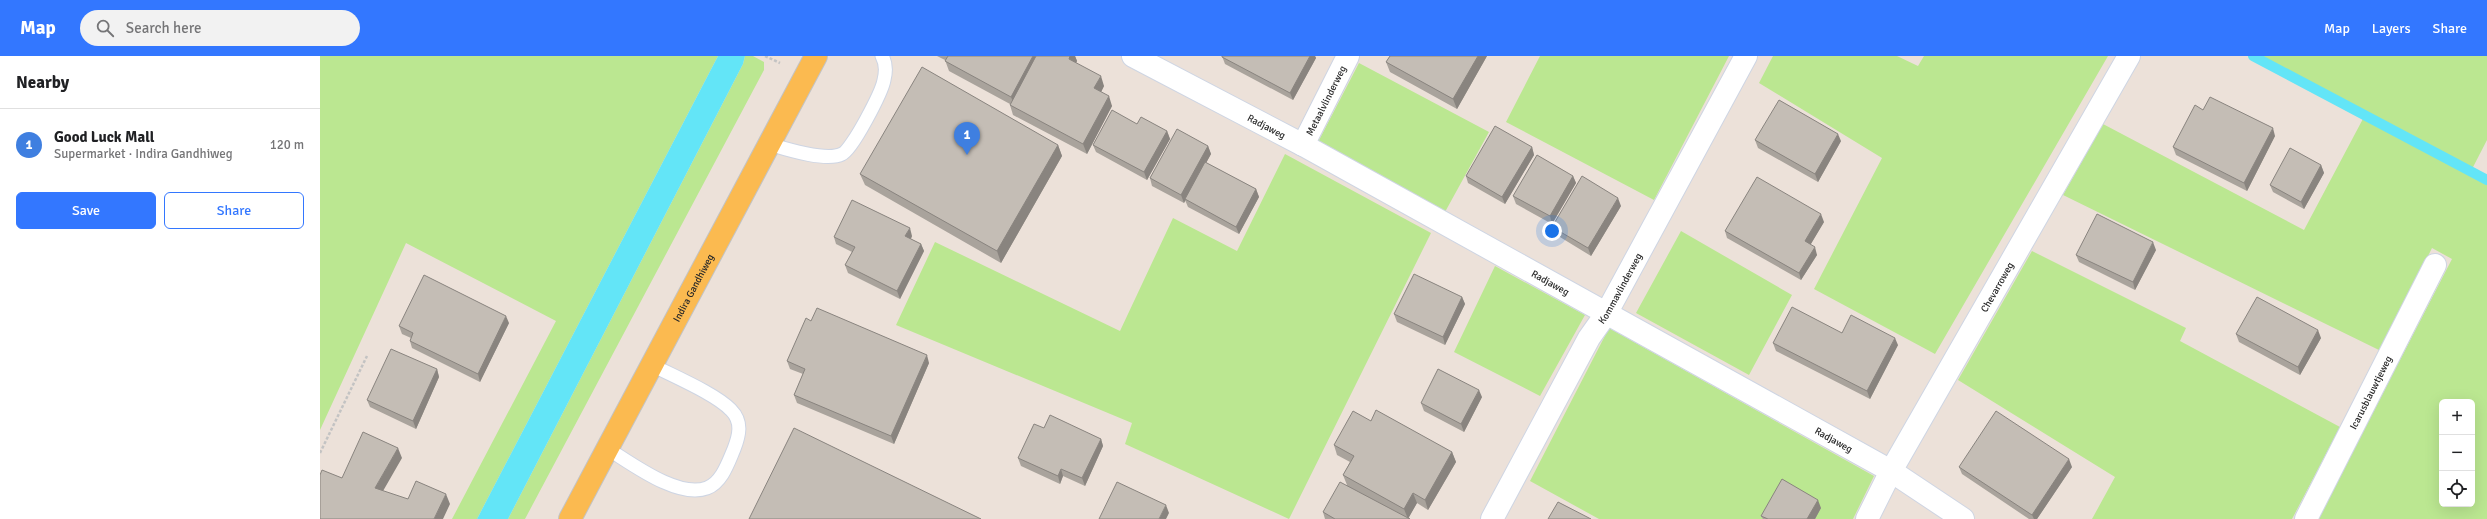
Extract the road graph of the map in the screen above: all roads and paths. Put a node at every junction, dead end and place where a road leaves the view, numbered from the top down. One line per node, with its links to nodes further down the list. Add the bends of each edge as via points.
1 (816, 56): 7 (main road, Indira Gandhiweg)
2 (882, 56): 7 (lane, via 886,69 884,81 869,115 842,155 798,152)
3 (1133, 56): 8 (street, Radjaweg)
4 (1348, 56): 8 (street, Metaalvlinderweg)
5 (1746, 56): 10 (street, Kommavlinderweg)
6 (2129, 56): 15 (street, Chevarroweg)
7 (769, 144): 12 (main road, Indira Gandhiweg)
8 (1303, 145): 10 (street, Radjaweg)
9 (2435, 265): 20 (street, Icarusblauwtjeweg)
10 (1606, 314): 15 (street, Radjaweg); 17 (street, Kommavlinderweg, via 1589,338)
11 (367, 356): 14 (path)
12 (652, 366): 13 (main road, Indira Gandhiweg); 13 (lane, via 732,410 740,424 739,437 725,472 706,488 672,487)
13 (608, 449): 16 (main road, Indira Gandhiweg)
14 (320, 453)
15 (1891, 471): 18 (street, Chevarroweg); 19 (street, Radjaweg)
16 (570, 519)
17 (1492, 519)
18 (1867, 519)
19 (1963, 519)
20 (2306, 519)

